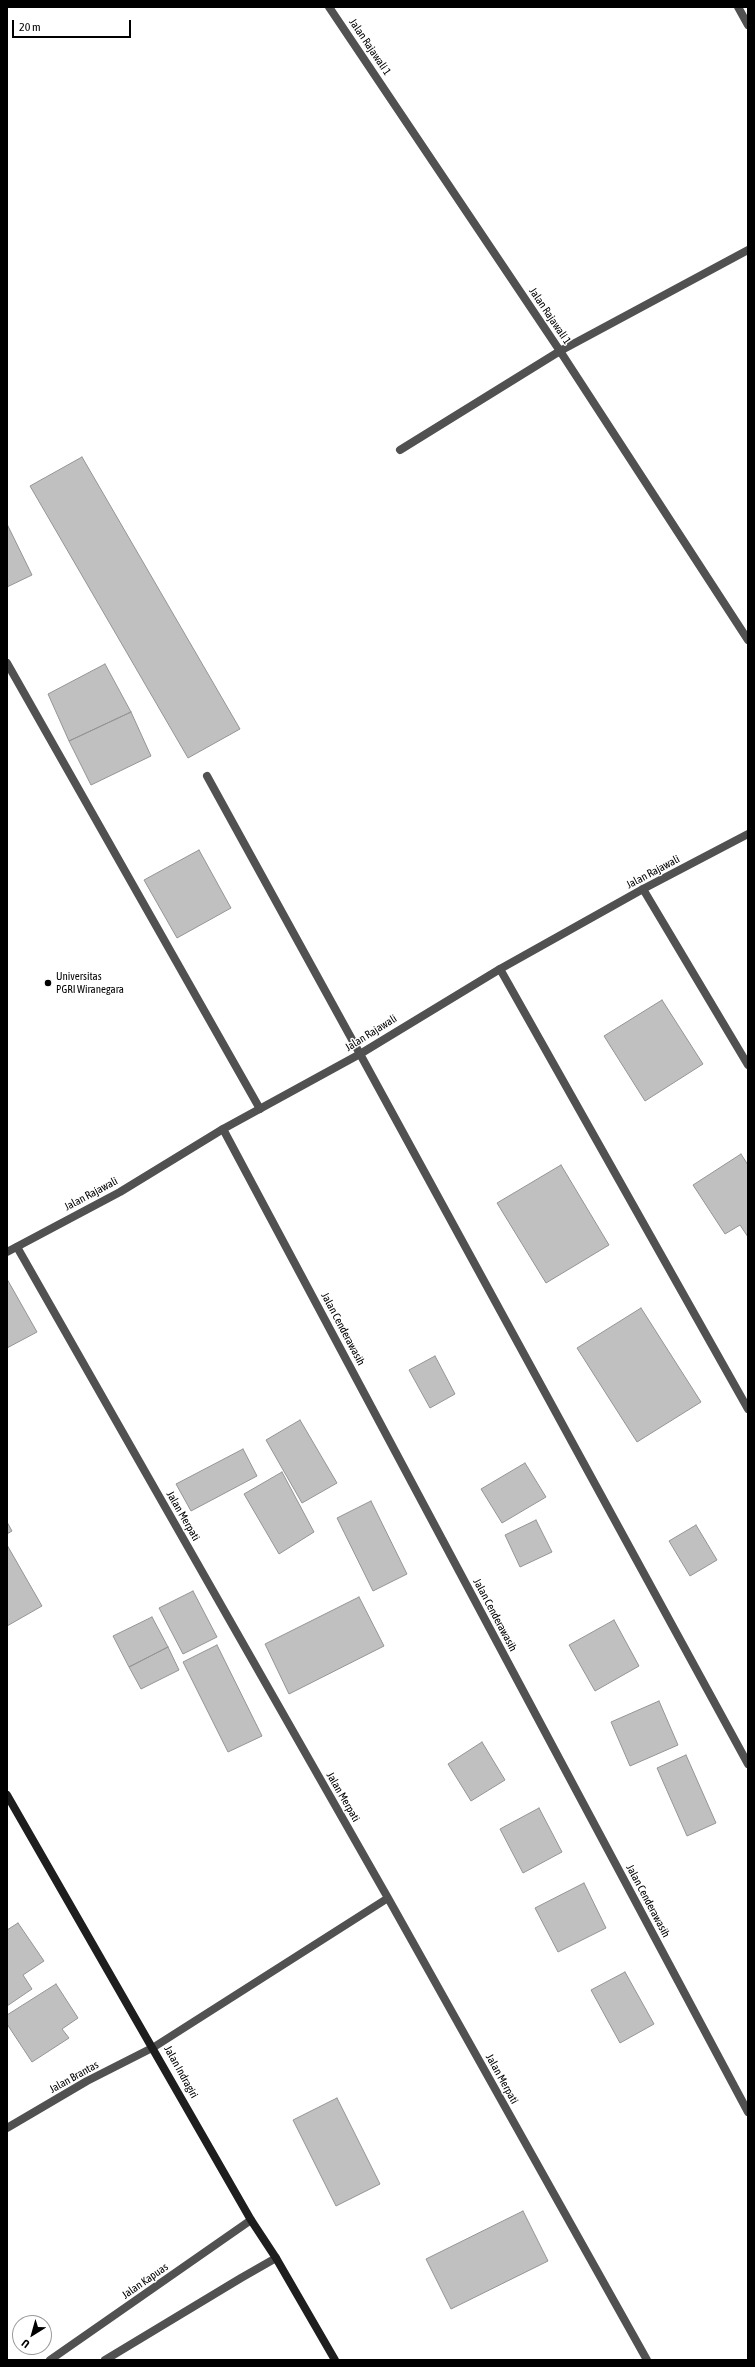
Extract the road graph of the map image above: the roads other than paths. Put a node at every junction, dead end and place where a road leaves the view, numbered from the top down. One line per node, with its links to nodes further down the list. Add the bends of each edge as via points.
1 (329, 7): 5 (street, Jalan Rajawali 1)
2 (738, 7): 3 (street)
3 (748, 25)
4 (748, 250): 5 (street)
5 (560, 351): 6 (street); 7 (street, Jalan Rajawali 1)
6 (400, 450)
7 (748, 640)
8 (7, 663): 15 (street)
9 (207, 776): 13 (street)
10 (748, 834): 11 (street, Jalan Rajawali)
11 (643, 889): 12 (street, Jalan Rajawali); 14 (street)
12 (500, 969): 13 (street, Jalan Rajawali); 19 (street)
13 (360, 1054): 15 (street, Jalan Rajawali); 20 (street)
14 (748, 1065)
15 (260, 1109): 16 (street, Jalan Rajawali)
16 (223, 1128): 17 (street, Jalan Rajawali, via 120,1192); 24 (street, Jalan Cenderawasih)
17 (17, 1247): 18 (street, Jalan Rajawali); 22 (street, Jalan Merpati)
18 (7, 1252)
19 (748, 1409)
20 (748, 1764)
21 (7, 1795): 23 (main road, Jalan Indragiri)
22 (388, 1898): 23 (street, Jalan Brantas); 31 (street, Jalan Merpati)
23 (154, 2047): 25 (street, Jalan Brantas, via 87,2081); 26 (main road, Jalan Indragiri)
24 (748, 2112)
25 (7, 2128)
26 (251, 2220): 27 (main road, Jalan Indragiri); 28 (street, Jalan Kapuas)
27 (276, 2258): 29 (street); 30 (main road, Jalan Indragiri)
28 (53, 2359)
29 (105, 2360)
30 (335, 2360)
31 (647, 2360)

